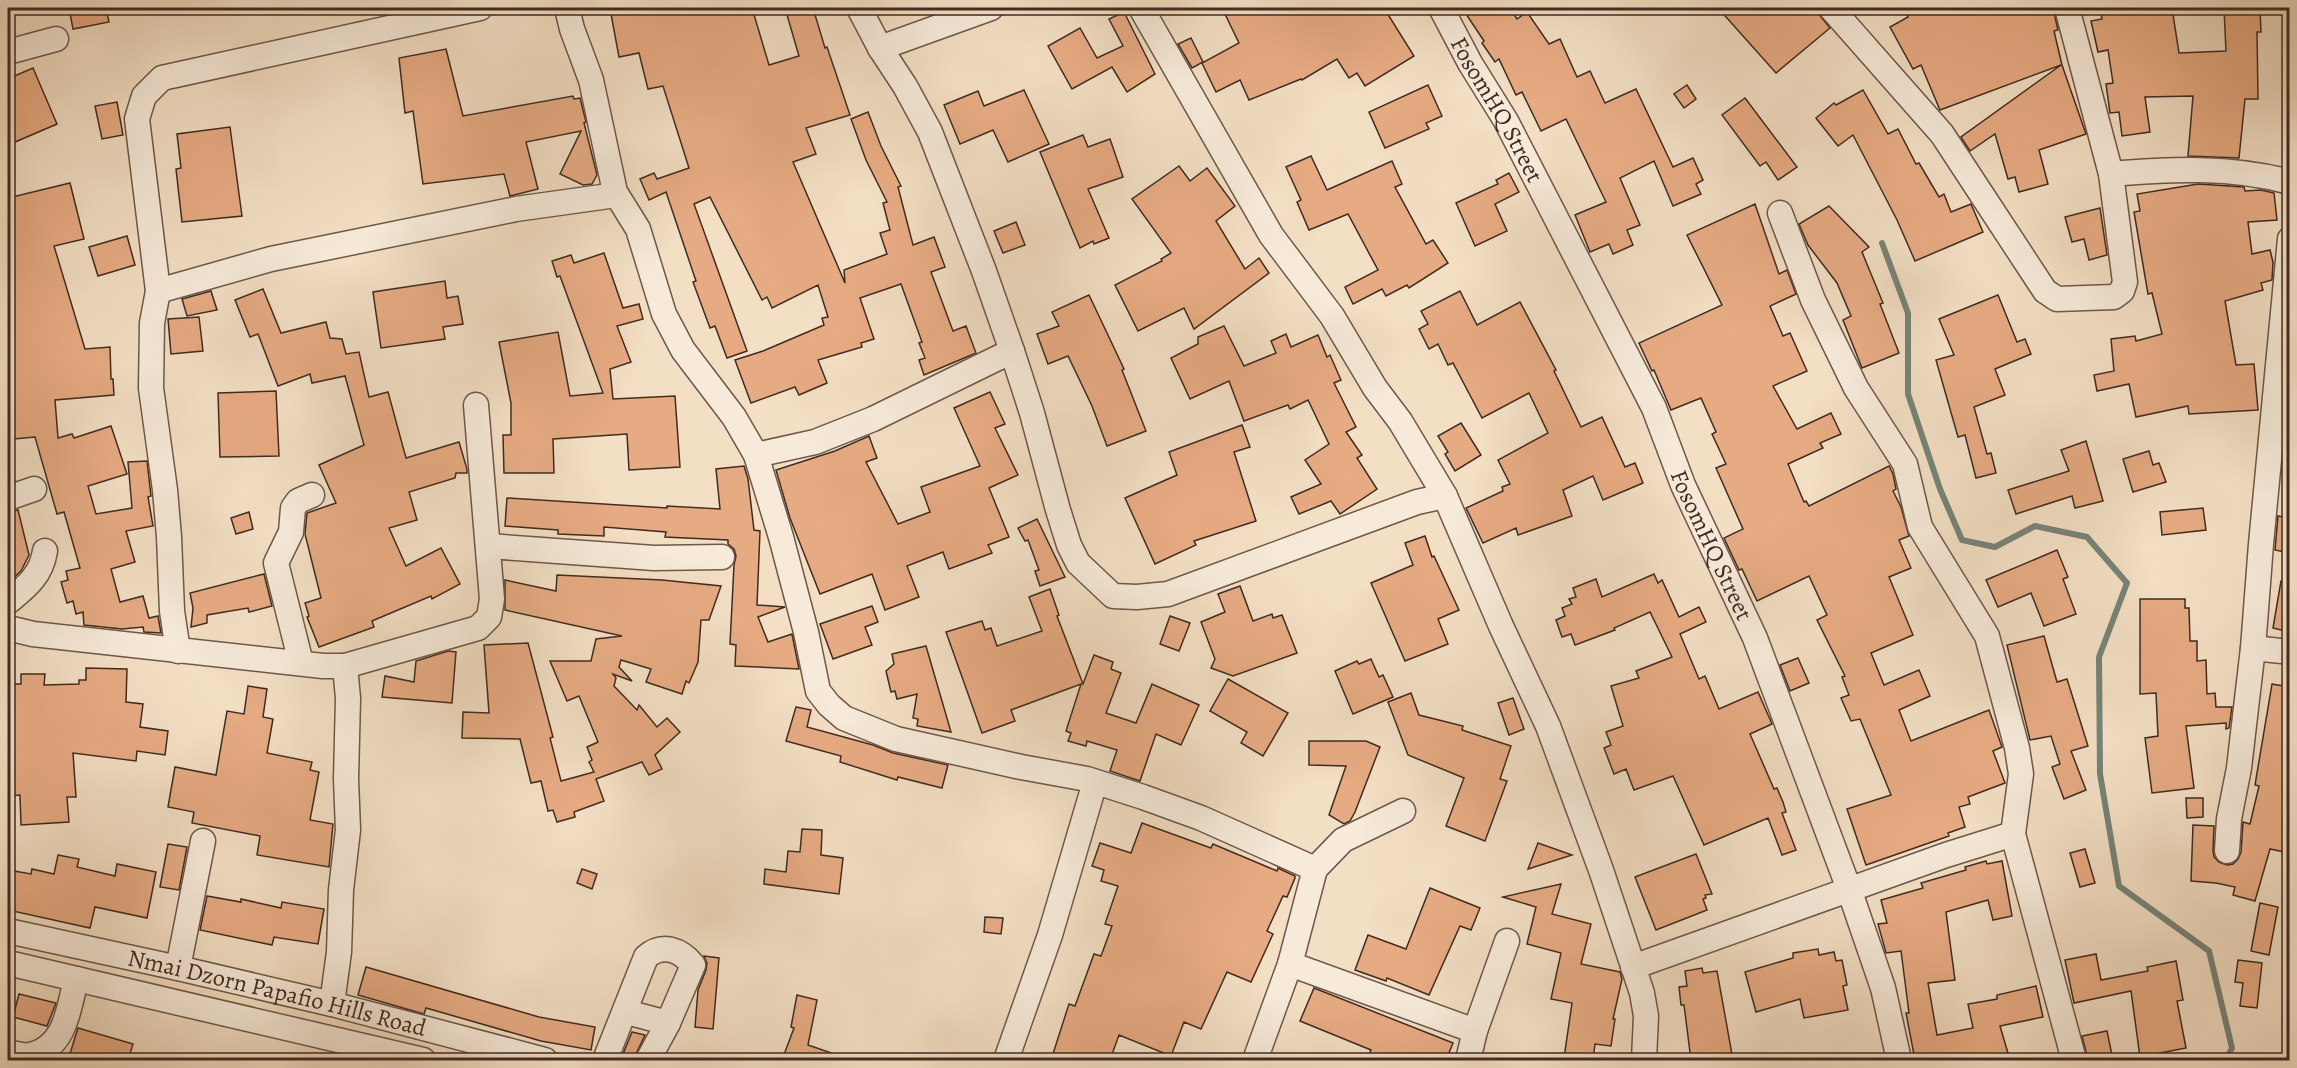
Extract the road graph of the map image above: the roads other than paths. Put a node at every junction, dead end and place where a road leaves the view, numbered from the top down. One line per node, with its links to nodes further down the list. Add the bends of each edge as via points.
1 (480, 8): 17 (street, via 162,78 144,96 137,119)
2 (567, 8): 14 (street, via 591,80)
3 (859, 8): 10 (street)
4 (991, 8): 10 (street)
5 (1141, 8): 24 (street, via 1271,235 1332,315)
6 (1441, 8): 42 (street, FosomHQ Street, via 1506,121 1654,408 1683,485 1755,638)
7 (1831, 8): 12 (street, via 1942,134 2045,291 2057,299 2114,297 2122,291 2125,282)
8 (2067, 8): 12 (street)
9 (56, 39): 11 (street)
10 (880, 48): 18 (street, via 930,132)
11 (8, 52)
12 (2111, 174): 13 (street, via 2224,170)
13 (2289, 182)
14 (616, 195): 17 (street, via 516,208 271,259); 21 (street, via 638,229 664,314 683,350 734,417)
15 (1780, 213): 38 (street, via 1813,300 1856,388 1905,464 1920,527 1987,636 2021,774)
16 (2289, 239): 20 (street)
17 (158, 291): 32 (street, via 152,332 151,388 165,490)
18 (1012, 351): 21 (street, via 873,419 815,442); 24 (street, via 1070,545 1078,563 1113,596 1168,594 1417,502)
19 (476, 405): 26 (street)
20 (2281, 441): 31 (street, via 2261,544)
21 (756, 455): 36 (street, via 806,632 818,691 829,705 844,718 896,739)
22 (34, 489): 25 (street)
23 (312, 495): 34 (street, via 293,508 291,532 276,563)
24 (1445, 496): 47 (street, via 1548,726)
25 (8, 498)
26 (488, 546): 28 (street, via 654,558); 35 (street, via 492,599 489,617 478,628)
27 (45, 551): 29 (street, via 37,576)
28 (722, 557)
29 (8, 602)
30 (8, 628): 32 (street)
31 (2253, 648): 33 (street); 40 (street)
32 (178, 651): 34 (street)
33 (2289, 652)
34 (301, 663): 35 (street)
35 (345, 666): 50 (street, via 348,830)
36 (1095, 782): 41 (street, via 1201,818); 59 (street, via 1050,935)
37 (1403, 811): 41 (street, via 1343,840)
38 (2013, 834): 42 (street); 64 (street)
39 (203, 841): 48 (street)
40 (2228, 850)
41 (1315, 868): 46 (street)
42 (1850, 889): 47 (street); 63 (street, FosomHQ Street, via 1883,988)
43 (8, 932): 48 (street, Nmai Dzorn Papafio Hills Road)
44 (1507, 940): 53 (street)
45 (8, 963): 49 (street, Nmai Dzorn Papafio Hills Road)
46 (1290, 964): 53 (street); 60 (street)
47 (1633, 967): 62 (street, via 1646,1016)
48 (178, 968): 50 (street, Nmai Dzorn Papafio Hills Road)
49 (76, 979): 54 (street, via 59,1036 30,1055); 56 (street, Nmai Dzorn Papafio Hills Road)
50 (332, 1004): 55 (street, Nmai Dzorn Papafio Hills Road)
51 (626, 1012): 52 (street); 52 (street, via 646,957 655,949 664,948 686,957 693,965); 57 (street)
52 (668, 1023): 58 (street)
53 (1475, 1031): 61 (street)
54 (11, 1053)
55 (533, 1059)
56 (423, 1060)
57 (605, 1060)
58 (648, 1060)
59 (1006, 1060)
60 (1255, 1060)
61 (1468, 1060)
62 (1644, 1060)
63 (1899, 1060)
64 (2074, 1060)

